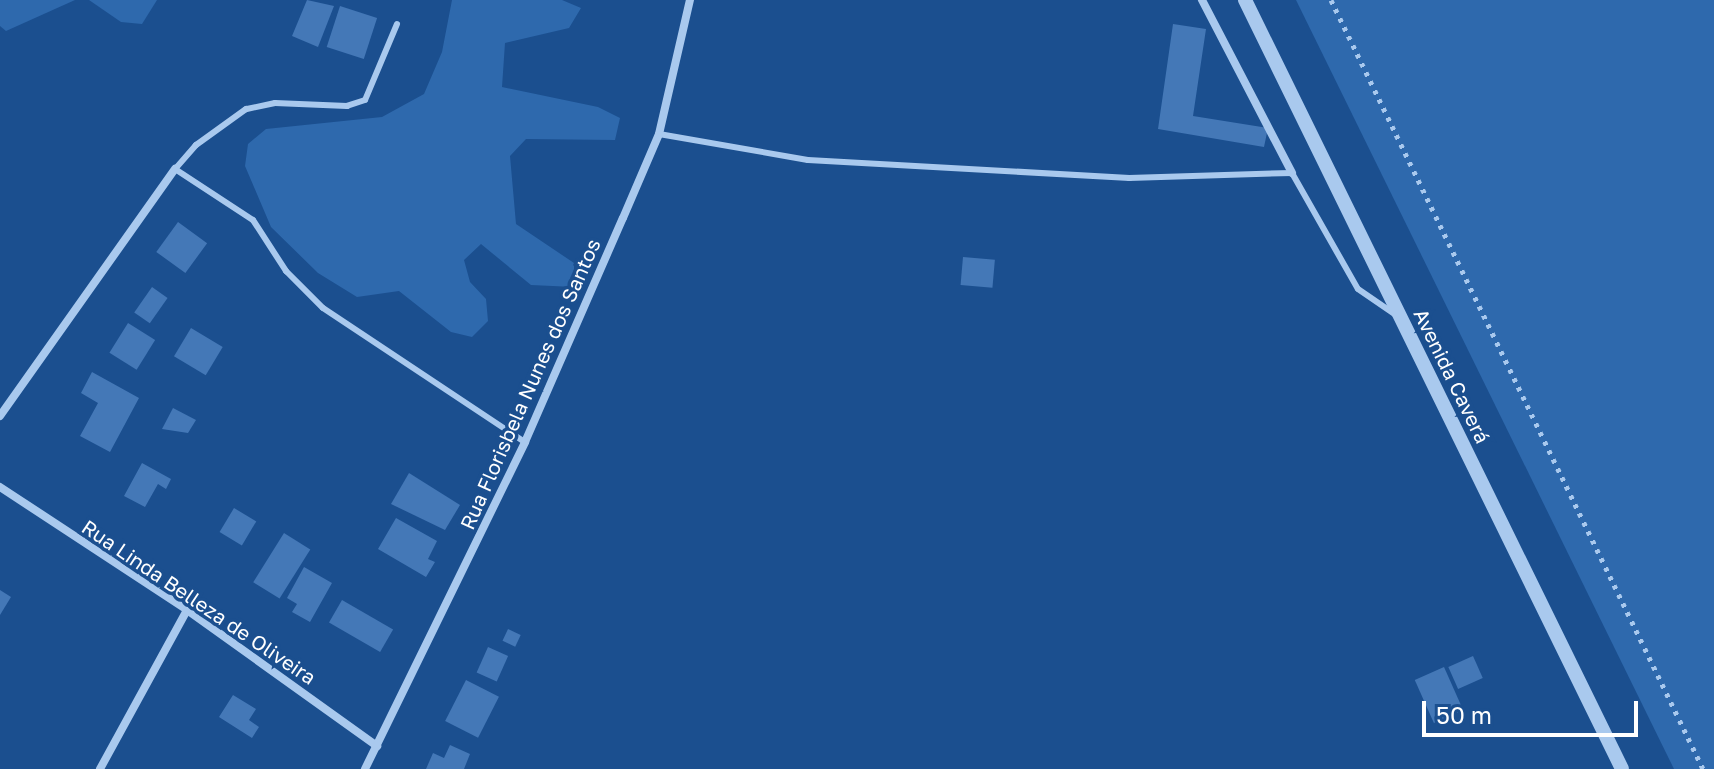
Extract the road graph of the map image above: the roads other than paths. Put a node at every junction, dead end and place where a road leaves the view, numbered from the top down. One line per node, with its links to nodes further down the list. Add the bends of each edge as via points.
1 (690, 0): 5 (street, Rua Florisbela Nunes dos Santos)
2 (1202, 0): 7 (street)
3 (1245, 0): 8 (street, Avenida Caverá)
4 (397, 24): 6 (lane, via 365,100 347,106 275,103 246,109 196,145)
5 (659, 134): 7 (lane, via 808,160 1129,178); 10 (street, Rua Florisbela Nunes dos Santos)
6 (175, 169): 9 (street); 10 (lane, via 253,220 286,271 323,308)
7 (1292, 173): 8 (lane, via 1358,289)
8 (1401, 317): 16 (street, Avenida Caverá)
9 (0, 416)
10 (525, 442): 13 (street, Rua Florisbela Nunes dos Santos)
11 (0, 487): 12 (street, Rua Linda Belleza de Oliveira)
12 (187, 610): 13 (street, Rua Linda Belleza de Oliveira); 14 (street)
13 (377, 746): 15 (street, Rua Florisbela Nunes dos Santos)
14 (100, 769)
15 (365, 769)
16 (1622, 769)

